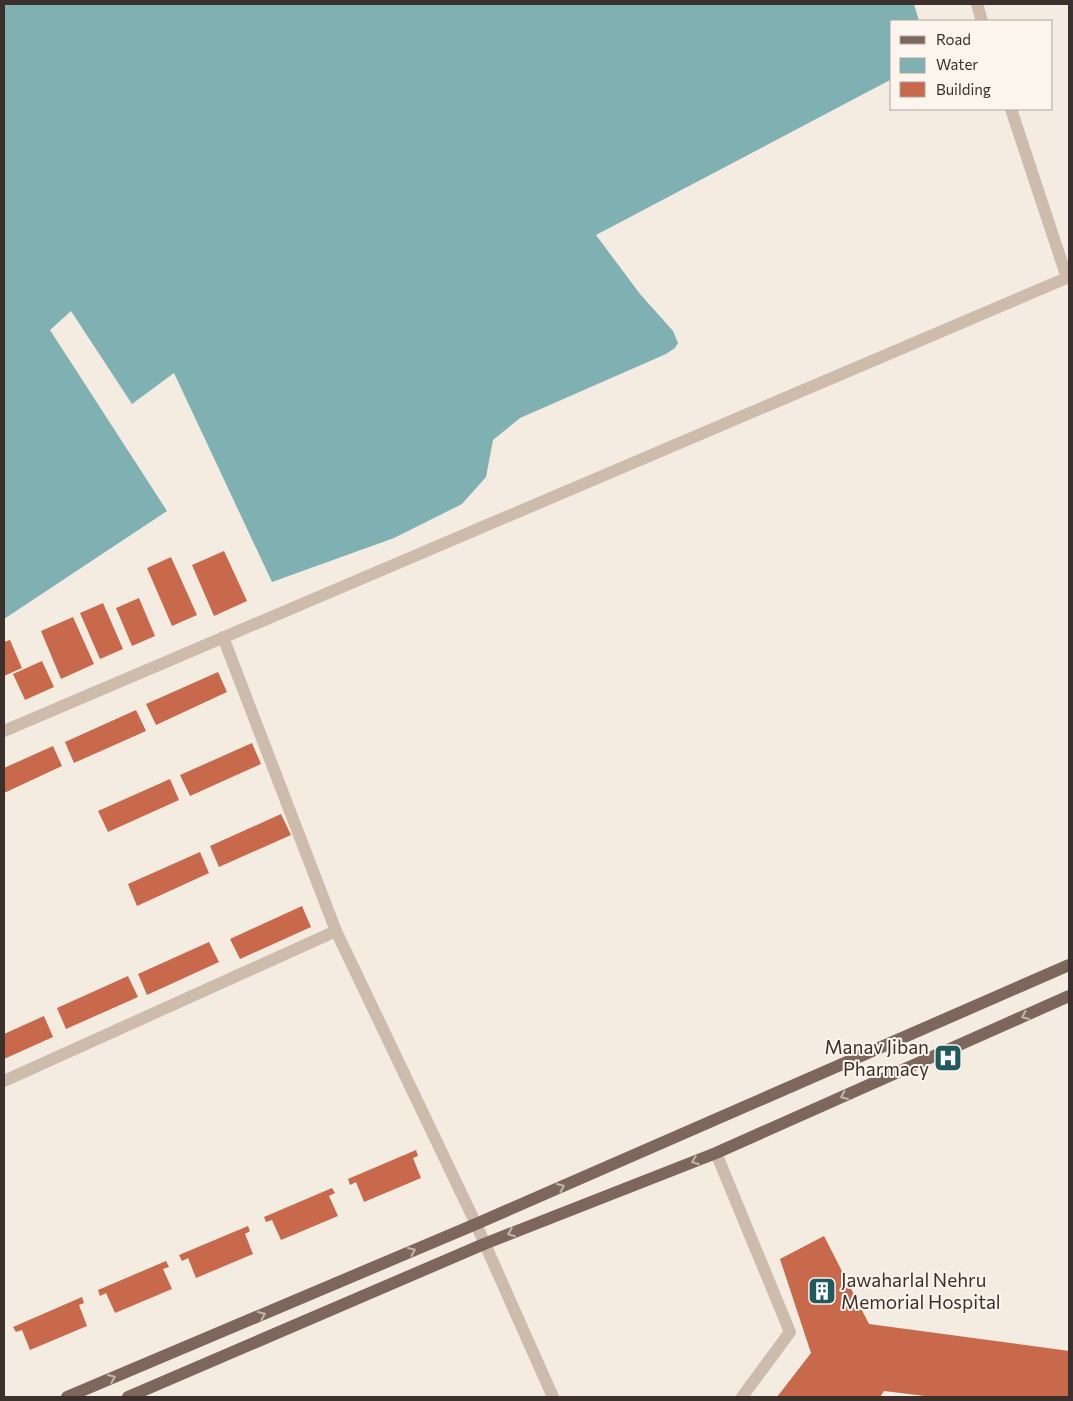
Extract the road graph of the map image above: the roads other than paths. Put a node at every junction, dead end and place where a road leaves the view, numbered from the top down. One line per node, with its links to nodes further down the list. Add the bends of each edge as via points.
1 (977, 4): 2 (street)
2 (982, 20)
3 (1011, 110): 4 (street)
4 (1068, 277): 5 (street)
5 (223, 638): 6 (street); 7 (street)
6 (4, 732)
7 (336, 931): 10 (street); 12 (street)
8 (1069, 965): 12 (main road, one-way to 8)
9 (1069, 996): 11 (main road, one-way to 11)
10 (4, 1081)
11 (716, 1153): 13 (main road, one-way to 13); 17 (street, via 790,1332)
12 (476, 1224): 13 (street); 15 (main road, one-way to 12)
13 (484, 1244): 14 (main road); 16 (street)
14 (135, 1396)
15 (68, 1397)
16 (552, 1397)
17 (742, 1397)

